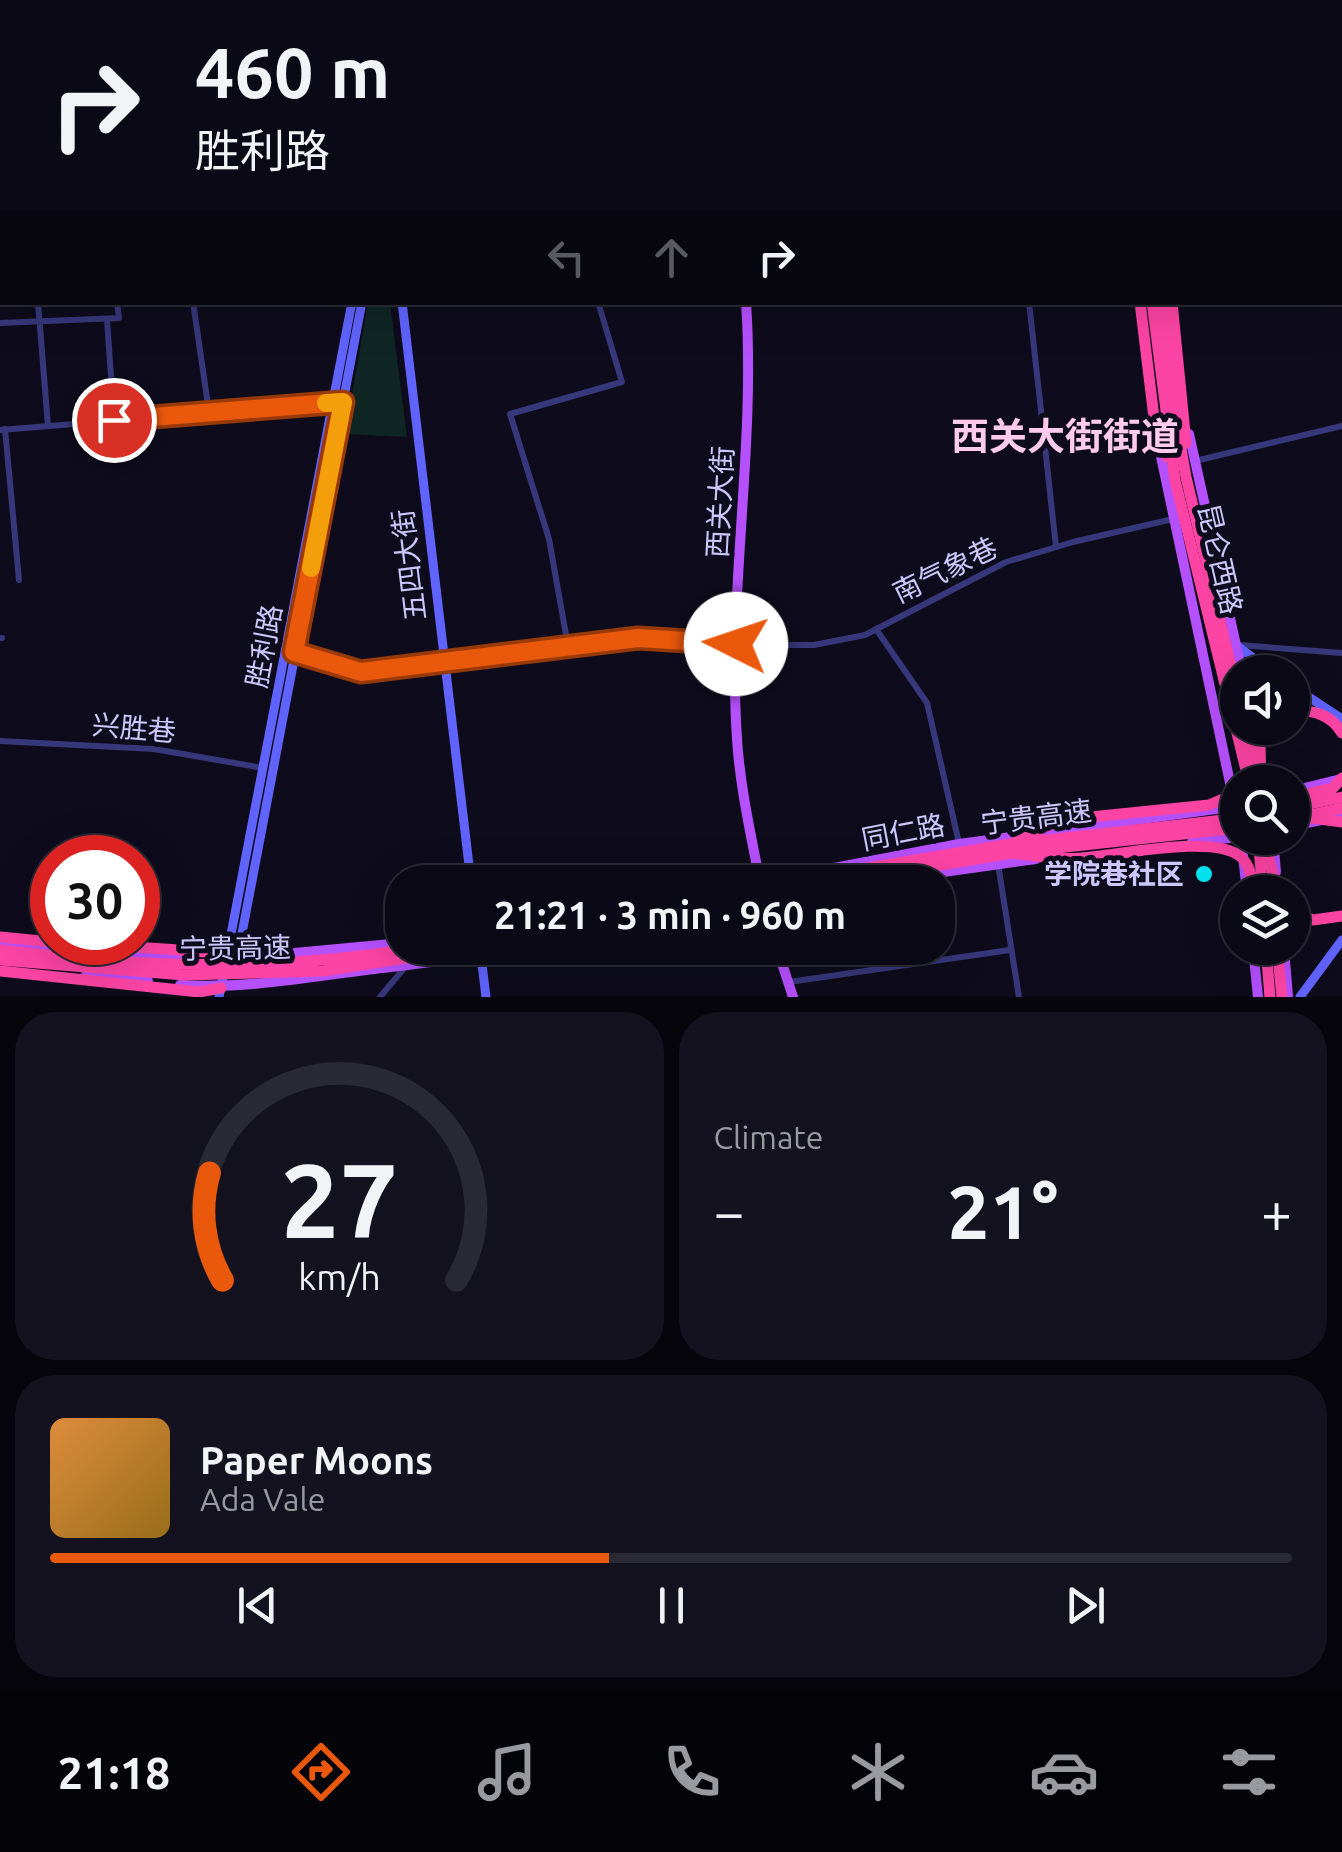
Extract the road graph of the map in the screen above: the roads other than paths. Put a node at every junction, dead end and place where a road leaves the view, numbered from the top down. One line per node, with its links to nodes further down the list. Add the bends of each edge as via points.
1 (38, 305): 16 (street)
2 (118, 305): 14 (street, via 119,318)
3 (193, 305): 19 (street)
4 (352, 305): 17 (main road, 胜利路)
5 (361, 305): 17 (main road, 胜利路)
6 (402, 305): 42 (main road, 五四大街)
7 (599, 305): 36 (street, via 622,382 510,414 549,539)
8 (746, 305): 34 (main road, 西关大街, via 750,351)
9 (1029, 305): 30 (street)
10 (1140, 305): 23 (highway)
11 (1152, 305): 18 (highway)
12 (1162, 305): 18 (highway)
13 (1172, 305): 21 (highway)
14 (107, 319): 16 (street); 20 (street)
15 (0, 323): 16 (street)
16 (41, 323): 22 (street)
17 (339, 402): 19 (street); 37 (main road, 胜利路); 50 (main road, 胜利路)
18 (1168, 404): 27 (highway, 昆仑西路)
19 (210, 412): 20 (street)
20 (114, 420): 22 (street)
21 (1186, 420): 26 (main road); 27 (highway)
22 (48, 426): 25 (street)
23 (1155, 426): 27 (highway); 28 (main road)
24 (1342, 426): 26 (street)
25 (3, 430): 32 (street)
26 (1194, 460): 29 (main road)
27 (1181, 478): 29 (highway, 昆仑西路); 29 (main road, via 1196,492); 31 (main road, via 1174,500)
28 (1173, 519): 30 (street, 南气象巷); 31 (main road)
29 (1202, 545): 35 (main road); 39 (highway, 昆仑西路); 43 (highway, 昆仑西路)
30 (1056, 547): 33 (street, 南气象巷, via 1006,562)
31 (1184, 569): 49 (main road)
32 (19, 580)
33 (876, 629): 34 (street, 南气象巷, via 814,644); 66 (street, via 927,703)
34 (736, 644): 36 (street, 南气象巷, via 638,638); 70 (main road, 西关大街, via 736,738)
35 (1236, 645): 38 (street); 40 (main road); 41 (main road)
36 (568, 646): 42 (street, 南气象巷)
37 (294, 652): 42 (street, 南气象巷, via 361,672); 85 (main road, 胜利路)
38 (1342, 653)
39 (1228, 655)
40 (1238, 655)
41 (1249, 655)
42 (442, 660): 69 (main road, 五四大街)
43 (1220, 665)
44 (1310, 698): 46 (main road)
45 (1310, 712): 47 (highway)
46 (1342, 719)
47 (1342, 733)
48 (0, 740): 50 (street, 兴胜巷, via 154,749)
49 (1227, 765)
50 (263, 768): 85 (main road, 胜利路)
51 (1342, 778): 55 (highway, bridge)
52 (1342, 786): 56 (highway)
53 (1342, 797): 57 (highway, bridge)
54 (1220, 800): 67 (highway, bridge, via 1071,819)
55 (1310, 801)
56 (1310, 802)
57 (1310, 805)
58 (1342, 808): 59 (highway, bridge)
59 (1310, 809)
60 (1310, 812): 63 (highway, bridge)
61 (1220, 815): 66 (main road, 同仁路)
62 (1220, 816): 67 (highway, 宁贵高速, bridge)
63 (1342, 819)
64 (1220, 830): 67 (highway, 宁贵高速, bridge)
65 (1220, 839): 68 (main road, 同仁路)
66 (959, 844): 71 (main road, 同仁路)
67 (1012, 848): 72 (highway, 宁贵高速); 73 (highway, 宁贵高速); 75 (highway, bridge, via 1079,859 1203,846 1242,858)
68 (998, 863): 74 (main road, 同仁路); 82 (street)
69 (469, 865)
70 (757, 865)
71 (849, 865)
72 (898, 865)
73 (925, 865)
74 (955, 870)
75 (1251, 875)
76 (1342, 916): 77 (highway)
77 (1310, 919)
78 (1342, 940): 103 (main road)
79 (30, 943): 80 (highway)
80 (0, 944): 84 (highway, 宁贵高速, bridge, via 184,967); 85 (main road)
81 (385, 946): 85 (main road)
82 (1010, 950): 95 (street); 101 (street)
83 (160, 951): 85 (highway)
84 (385, 952)
85 (232, 959): 96 (main road, 胜利路)
86 (0, 960): 87 (highway, 宁贵高速, bridge, via 184,975 323,971)
87 (385, 961)
88 (407, 965): 96 (main road); 98 (street)
89 (482, 965): 99 (main road)
90 (782, 965): 95 (main road)
91 (1258, 965): 97 (main road)
92 (1264, 965): 97 (highway)
93 (1282, 965): 102 (highway)
94 (0, 970): 96 (main road); 96 (highway)
95 (788, 982): 100 (main road)
96 (225, 992)
97 (1266, 994)
98 (380, 997)
99 (486, 997)
100 (793, 997)
101 (1019, 997)
102 (1285, 997)
103 (1300, 997)

